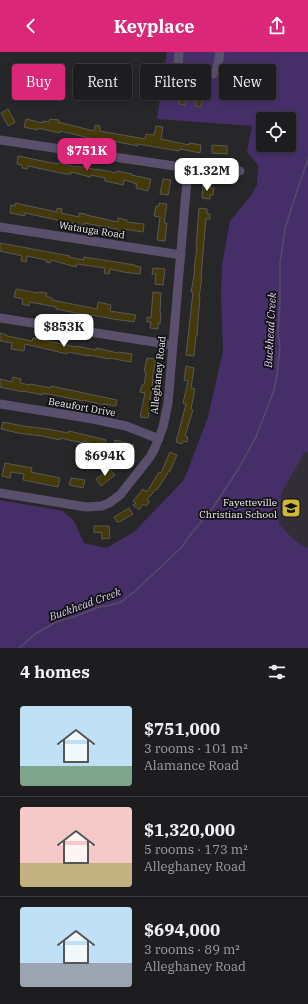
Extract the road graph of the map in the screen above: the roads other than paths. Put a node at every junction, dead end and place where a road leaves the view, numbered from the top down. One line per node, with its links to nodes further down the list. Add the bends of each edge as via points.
1 (179, 52): 2 (street, via 178,64 182,69 213,74 217,70)
2 (220, 52)
3 (0, 140): 4 (street)
4 (188, 168): 5 (street); 7 (street, Alleghaney Road)
5 (240, 171)
6 (0, 227): 7 (street, Watauga Road)
7 (181, 255): 9 (street, Alleghaney Road)
8 (0, 318): 9 (street)
9 (173, 345): 11 (street, Alleghaney Road, via 167,412)
10 (0, 404): 11 (street, Beaufort Drive, via 119,424)
11 (159, 439): 12 (street, Alleghaney Road, via 150,457 120,496 102,506 86,506)
12 (0, 493)

